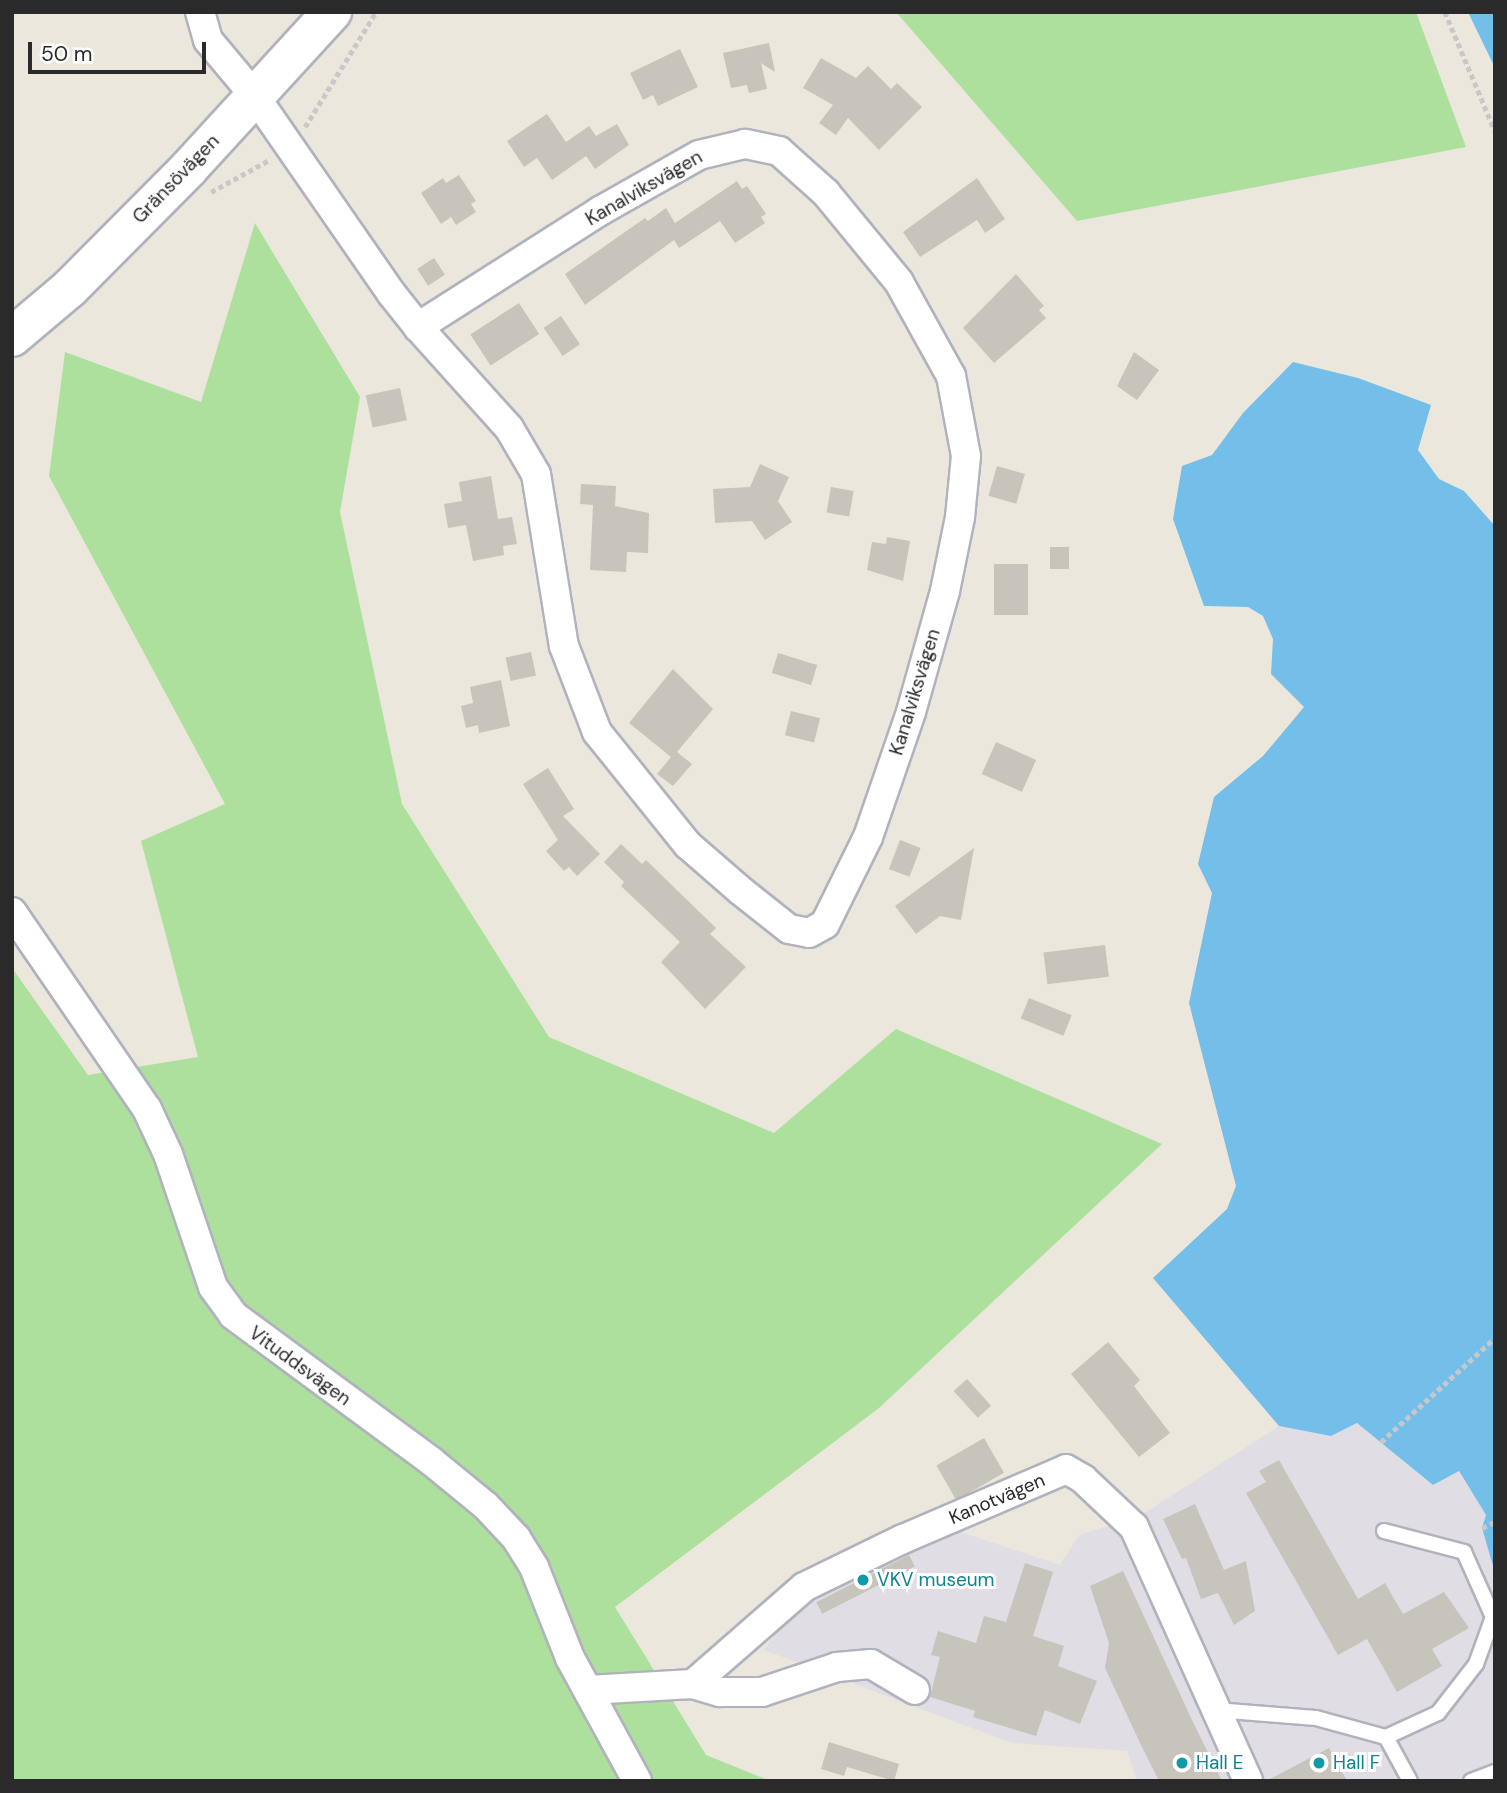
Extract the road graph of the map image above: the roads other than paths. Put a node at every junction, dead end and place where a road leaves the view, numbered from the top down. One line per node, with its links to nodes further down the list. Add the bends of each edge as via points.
1 (200, 12): 3 (street, Kanalviksvägen, via 208,40)
2 (332, 12): 3 (street, Gränsövägen)
3 (254, 95): 4 (street, Kanalviksvägen); 5 (street, Gränsövägen, via 70,288)
4 (418, 327): 4 (street, Kanalviksvägen, via 509,428 536,474 564,646 597,732 688,845 741,891 789,929 809,933 825,924 868,837 911,712 960,517 966,456 951,376 899,282 816,184 779,151 745,144 688,161)
5 (12, 337)
6 (12, 912): 9 (street, Vituddsvägen, via 147,1108 168,1154 212,1287 233,1315 486,1506 516,1538 534,1567)
7 (1384, 1531): 12 (lane, via 1464,1552 1493,1617 1476,1664 1438,1713)
8 (693, 1684): 9 (street); 10 (street, via 720,1692 762,1692 837,1667 871,1664); 11 (street, Kanotvägen, via 804,1587 902,1538 1066,1469 1134,1527)
9 (588, 1690): 14 (street, Vituddsvägen)
10 (915, 1690)
11 (1216, 1710): 12 (lane, via 1316,1718); 15 (street, Kanotvägen)
12 (1386, 1737): 16 (lane)
13 (1495, 1772): 17 (lane)
14 (637, 1781)
15 (1248, 1781)
16 (1410, 1781)
17 (1471, 1781)

